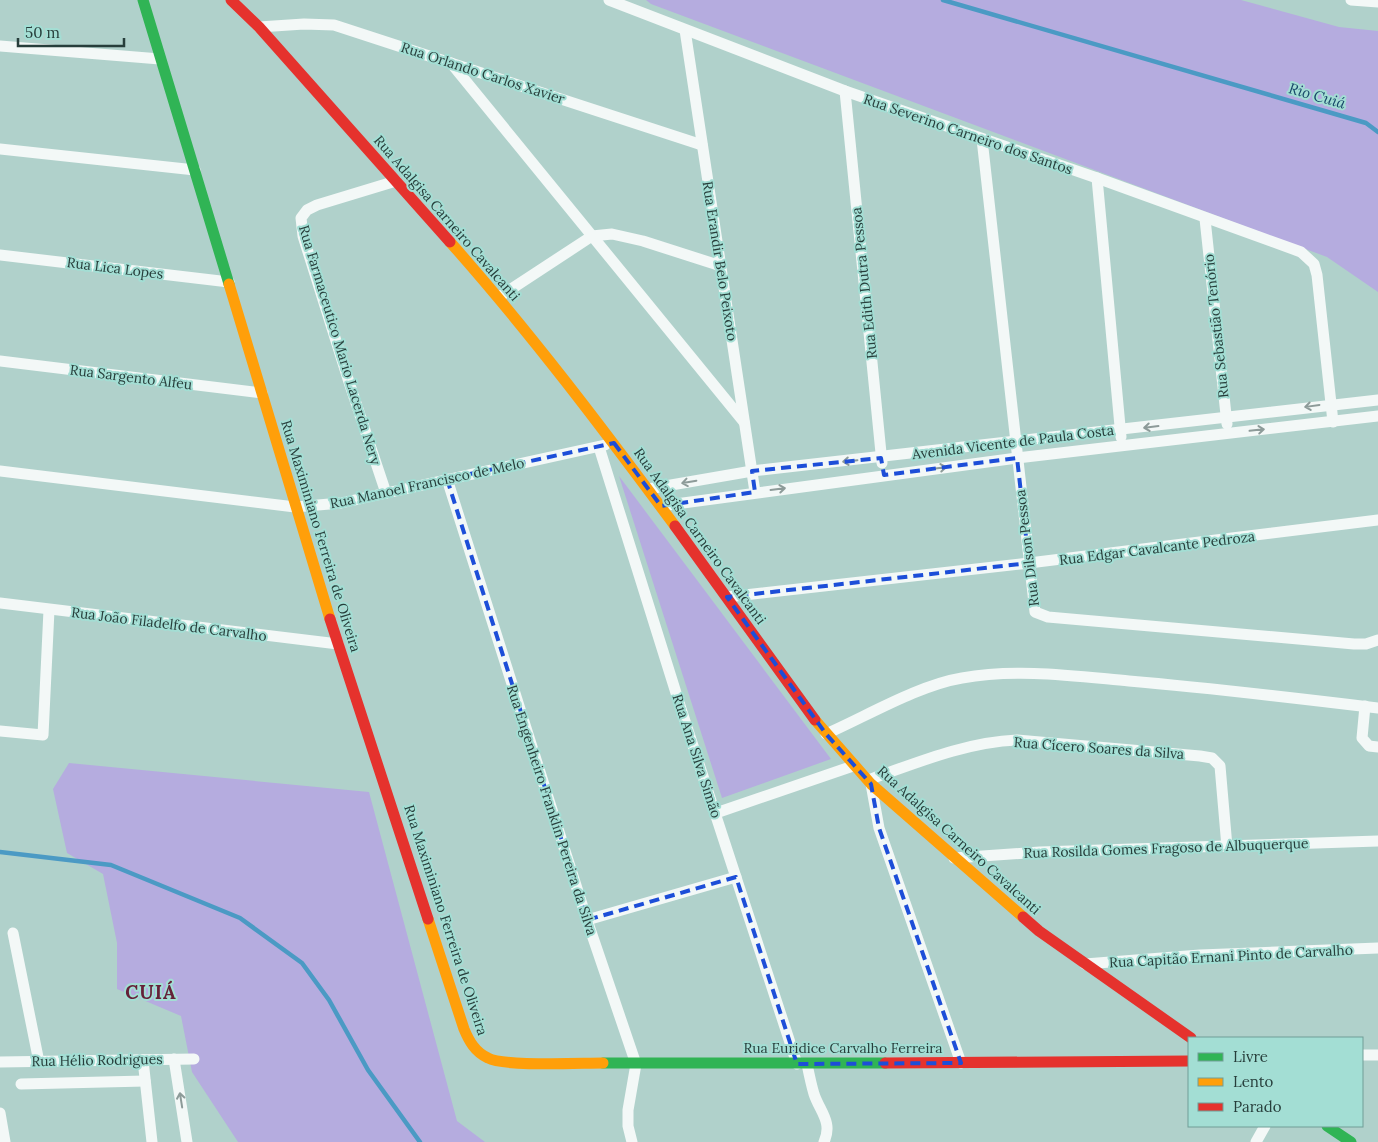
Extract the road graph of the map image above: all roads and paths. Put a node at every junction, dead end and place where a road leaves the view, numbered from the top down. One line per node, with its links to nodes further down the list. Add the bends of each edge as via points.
1 (143, 0): 9 (street, Rua Maximiniano Ferreira de Oliveira)
2 (231, 0): 6 (street, Rua Adalgisa Carneiro Cavalcanti)
3 (609, 0): 7 (street, Rua Severino Carneiro dos Santos)
4 (1351, 0): 5 (street)
5 (1378, 2)
6 (259, 27): 10 (street, Rua Orlando Carlos Xavier, via 334,25); 17 (street, Rua Adalgisa Carneiro Cavalcanti)
7 (685, 30): 11 (street, Rua Severino Carneiro dos Santos); 13 (street, Rua Erandir Belo Peixoto)
8 (0, 46): 9 (street)
9 (160, 59): 15 (street, Rua Maximiniano Ferreira de Oliveira)
10 (451, 63): 13 (street, Rua Orlando Carlos Xavier); 19 (street)
11 (845, 92): 12 (street, Rua Severino Carneiro dos Santos); 38 (street, Rua Edith Dutra Pessoa)
12 (982, 139): 16 (street, Rua Severino Carneiro dos Santos); 34 (street, Rua Dilson Pessoa)
13 (702, 145): 21 (street, Rua Erandir Belo Peixoto)
14 (0, 149): 15 (street)
15 (195, 170): 22 (street, Rua Maximiniano Ferreira de Oliveira)
16 (1097, 178): 18 (street, Rua Severino Carneiro dos Santos); 32 (street)
17 (396, 181): 23 (street, Rua Adalgisa Carneiro Cavalcanti); 46 (street, Rua Farmaceutico Mario Lacerda Nery, via 317,205 301,218 303,236)
18 (1205, 219): 27 (street, Rua Severino Carneiro dos Santos, via 1301,252 1314,264); 29 (street, Rua Sebastião Tenório)
19 (592, 236): 21 (street, via 612,234); 23 (street); 30 (street)
20 (0, 255): 22 (street, Rua Lica Lopes)
21 (721, 266): 30 (street, Rua Erandir Belo Peixoto)
22 (229, 282): 25 (street, Rua Maximiniano Ferreira de Oliveira)
23 (499, 297): 35 (street, Rua Adalgisa Carneiro Cavalcanti)
24 (0, 361): 25 (street, Rua Sargento Alfeu)
25 (262, 393): 48 (street, Rua Maximiniano Ferreira de Oliveira)
26 (1378, 400): 27 (street, Avenida Vicente de Paula Costa)
27 (1331, 404): 29 (street, Avenida Vicente de Paula Costa, one-way to 29); 31 (street)
28 (1378, 416): 31 (street, Avenida Vicente de Paula Costa)
29 (1226, 418): 32 (street, Avenida Vicente de Paula Costa, one-way to 32); 33 (street, Rua Sebastião Tenório)
30 (744, 422): 41 (street, Rua Erandir Belo Peixoto)
31 (1333, 422): 33 (street, Avenida Vicente de Paula Costa, one-way to 31)
32 (1120, 430): 34 (street, Avenida Vicente de Paula Costa); 36 (street)
33 (1228, 433): 36 (street, Avenida Vicente de Paula Costa)
34 (1015, 442): 38 (street, Avenida Vicente de Paula Costa); 39 (street, Rua Dilson Pessoa)
35 (614, 443): 37 (street, Rua Manoel Francisco de Melo); 44 (street, Rua Adalgisa Carneiro Cavalcanti)
36 (1122, 446): 39 (street, Avenida Vicente de Paula Costa)
37 (599, 447): 43 (street, Rua Manoel Francisco de Melo); 63 (street, Rua Ana Silva Simão)
38 (881, 458): 41 (street, Avenida Vicente de Paula Costa, one-way to 41); 42 (street, Rua Edith Dutra Pessoa)
39 (1017, 458): 42 (street, Avenida Vicente de Paula Costa, one-way to 39); 50 (street, Rua Dilson Pessoa)
40 (0, 471): 48 (street, Rua Manoel Francisco de Melo)
41 (752, 471): 44 (street, Avenida Vicente de Paula Costa, one-way to 44); 45 (street, Rua Erandir Belo Peixoto)
42 (884, 475): 45 (street, Avenida Vicente de Paula Costa, one-way to 42)
43 (447, 479): 46 (street, Rua Manoel Francisco de Melo); 68 (street, Rua Engenheiro Franklin Pereira da Silva)
44 (648, 489): 47 (street, Rua Adalgisa Carneiro Cavalcanti)
45 (755, 492): 47 (street, Avenida Vicente de Paula Costa)
46 (386, 493): 48 (street, Rua Manoel Francisco de Melo, via 341,503)
47 (661, 506): 51 (street, Rua Adalgisa Carneiro Cavalcanti)
48 (295, 507): 55 (street, Rua Maximiniano Ferreira de Oliveira)
49 (1378, 520): 50 (street, Rua Edgar Cavalcante Pedroza)
50 (1029, 563): 51 (street, Rua Edgar Cavalcante Pedroza); 54 (street, Rua Dilson Pessoa, via 1032,603 1039,616 1354,644)
51 (727, 597): 59 (street, Rua Adalgisa Carneiro Cavalcanti)
52 (0, 603): 53 (street, Rua João Filadelfo de Carvalho)
53 (49, 610): 55 (street, Rua João Filadelfo de Carvalho); 58 (street, via 43,735)
54 (1378, 640)
55 (338, 644): 81 (street, Rua Maximiniano Ferreira de Oliveira, via 469,1043 478,1054)
56 (1365, 706): 57 (street); 59 (street, via 1098,678 992,674 960,678 920,691); 60 (street, via 1362,738 1369,746)
57 (1378, 708)
58 (0, 731)
59 (826, 734): 61 (street, Rua Adalgisa Carneiro Cavalcanti)
60 (1378, 747)
61 (853, 766): 62 (street, Rua Adalgisa Carneiro Cavalcanti); 63 (street)
62 (870, 782): 65 (street, Rua Cícero Soares da Silva, via 935,757 999,741 1212,758 1220,766); 66 (street, Rua Adalgisa Carneiro Cavalcanti); 82 (street, via 878,828)
63 (716, 813): 67 (street, Rua Ana Silva Simão)
64 (1378, 841): 65 (street, Rua Rosilda Gomes Fragoso de Albuquerque)
65 (1227, 847): 66 (street, Rua Rosilda Gomes Fragoso de Albuquerque, via 1040,852)
66 (954, 858): 71 (street, Rua Adalgisa Carneiro Cavalcanti, via 1039,931)
67 (736, 876): 68 (street); 84 (street, Rua Ana Silva Simão)
68 (587, 920): 83 (street, Rua Engenheiro Franklin Pereira da Silva)
69 (13, 932): 80 (street)
70 (1378, 948): 71 (street, Rua Capitão Ernani Pinto de Carvalho, via 1200,955)
71 (1085, 964): 72 (street, Rua Adalgisa Carneiro Cavalcanti)
72 (1190, 1037)
73 (1363, 1055): 74 (street)
74 (1378, 1055)
75 (194, 1058): 76 (street, Rua Hélio Rodrigues)
76 (174, 1059): 77 (street, Rua Hélio Rodrigues); 92 (street, one-way to 76)
77 (143, 1060): 80 (street, Rua Hélio Rodrigues); 85 (street)
78 (1188, 1061): 82 (street, Rua Euridice Carvalho Ferreira)
79 (0, 1062): 80 (street, Rua Hélio Rodrigues)
80 (38, 1062)
81 (498, 1062): 83 (street, Rua Euridice Carvalho Ferreira)
82 (961, 1063): 84 (street, Rua Euridice Carvalho Ferreira)
83 (636, 1064): 84 (street, Rua Euridice Carvalho Ferreira); 93 (street, Rua Engenheiro Franklin Pereira da Silva, via 628,1110)
84 (802, 1064): 94 (street, Rua Ana Silva Simão, via 827,1122)
85 (145, 1081): 86 (street); 91 (street)
86 (21, 1084)
87 (0, 1113): 90 (street)
88 (1264, 1127): 95 (street)
89 (1328, 1127): 96 (street)
90 (5, 1142)
91 (152, 1142)
92 (187, 1142)
93 (632, 1142)
94 (824, 1142)
95 (1256, 1142)
96 (1351, 1142)

